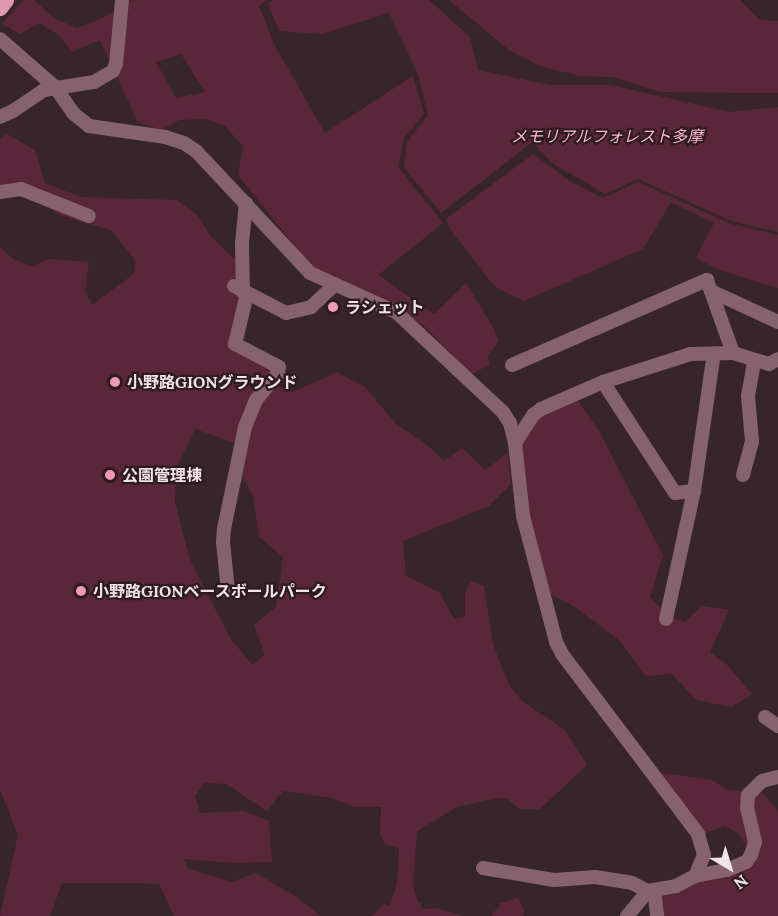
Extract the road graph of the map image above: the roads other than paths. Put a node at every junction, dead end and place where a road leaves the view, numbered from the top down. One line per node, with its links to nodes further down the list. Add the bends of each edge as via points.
1 (6, 0): 3 (main road)
2 (122, 0): 5 (street, via 113,71 94,82)
3 (0, 8)
4 (0, 39): 5 (street)
5 (55, 87): 6 (street); 8 (street, via 73,113 89,126 184,143 211,164)
6 (0, 117)
7 (0, 192): 9 (street, via 21,189)
8 (246, 203): 10 (street, via 300,264); 11 (street)
9 (89, 216)
10 (336, 285): 11 (street, via 311,307 286,313); 20 (street, via 384,305 408,321 503,412)
11 (241, 291): 23 (street, via 235,344 279,367 256,400 245,428 224,529)
12 (711, 291): 13 (street); 15 (street); 18 (street, via 707,280)
13 (778, 322)
14 (714, 353): 15 (street); 19 (street, via 691,354); 22 (street)
15 (733, 353): 17 (street)
16 (778, 359): 17 (street, via 769,364)
17 (754, 361): 21 (street, via 748,396 752,441)
18 (512, 365)
19 (603, 382): 20 (street, via 541,409); 22 (street, via 675,493)
20 (515, 443): 29 (street, via 523,516 556,642 698,834 704,855)
21 (742, 475)
22 (694, 491): 24 (street)
23 (228, 591)
24 (666, 619)
25 (765, 717): 26 (street)
26 (778, 726)
27 (778, 777): 29 (street, via 762,781 748,795 754,842 751,855 737,867)
28 (483, 868): 30 (street, via 554,880 595,877)
29 (695, 876): 30 (street, via 676,886)
30 (651, 890): 31 (street); 32 (street)
31 (627, 916)
32 (657, 916)

